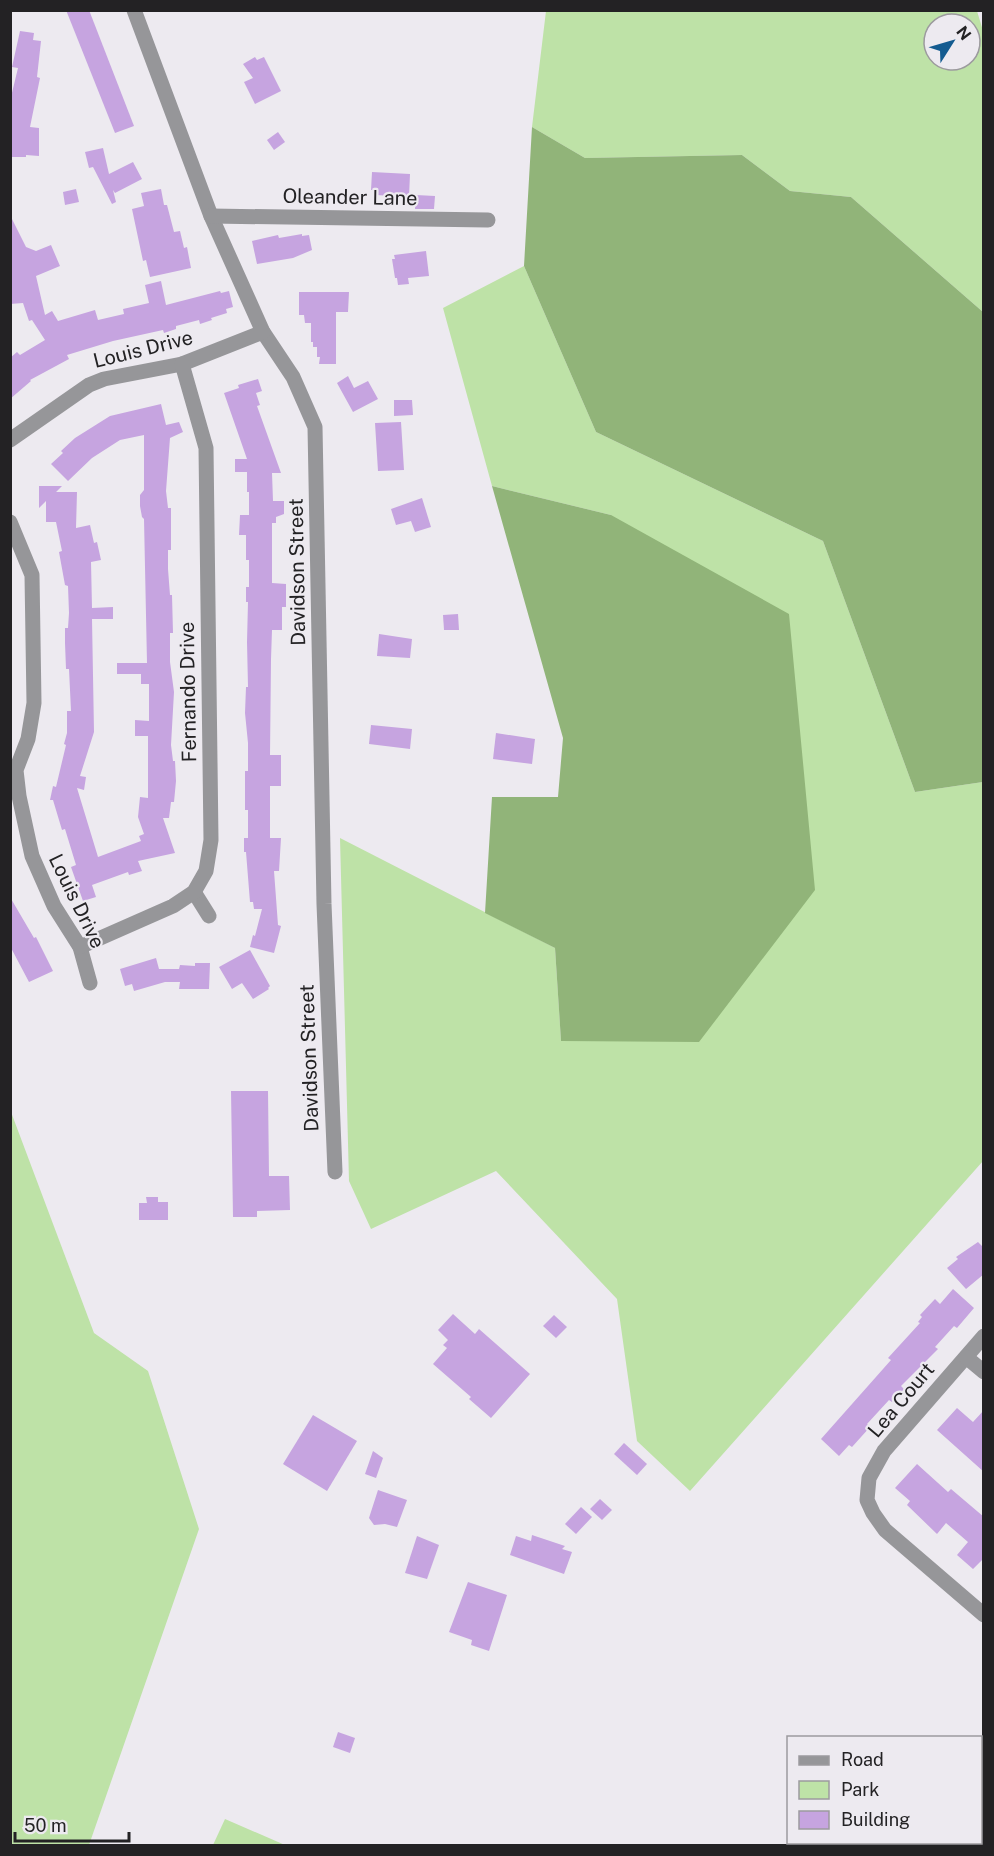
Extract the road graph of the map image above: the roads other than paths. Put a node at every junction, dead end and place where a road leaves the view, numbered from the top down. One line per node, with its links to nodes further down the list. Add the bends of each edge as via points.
1 (134, 10): 2 (street, Davidson Street)
2 (211, 216): 3 (street, Oleander Lane); 4 (street, Davidson Street)
3 (488, 220)
4 (263, 332): 5 (street, Louis Drive); 12 (street, Davidson Street, via 294,377 315,427 324,904)
5 (182, 364): 6 (street, Louis Drive, via 89,385); 8 (street, Fernando Drive, via 206,448 211,840 206,871)
6 (10, 440)
7 (10, 522): 10 (street, Louis Drive, via 32,575 34,703 28,739 16,770 19,796 32,856 54,906)
8 (194, 892): 9 (street); 10 (street, via 173,906)
9 (208, 916)
10 (80, 948): 11 (street, Louis Drive)
11 (90, 983)
12 (335, 1172)
13 (984, 1336): 14 (street, Lea Court)
14 (966, 1357): 15 (street); 16 (street, Lea Court, via 884,1451 869,1478 867,1500 885,1530)
15 (984, 1372)
16 (984, 1615)

